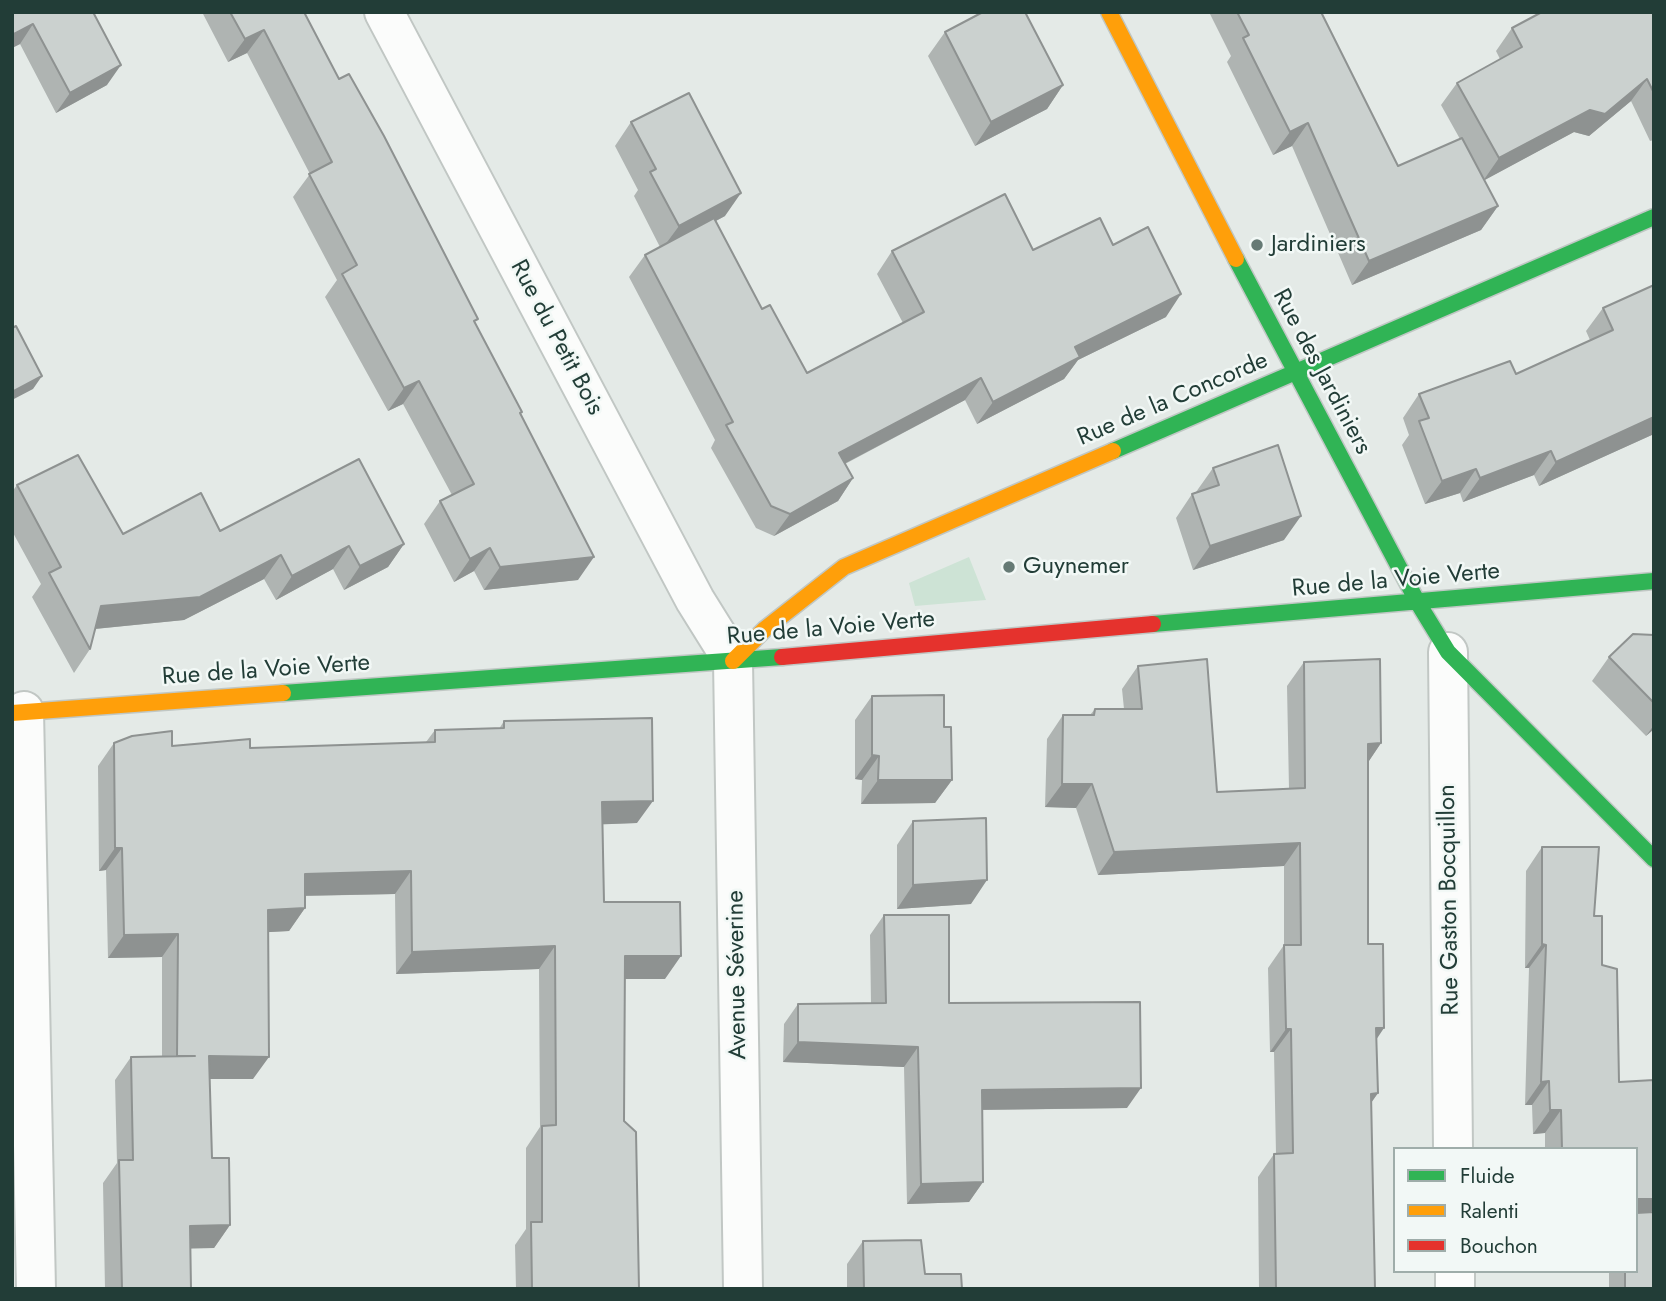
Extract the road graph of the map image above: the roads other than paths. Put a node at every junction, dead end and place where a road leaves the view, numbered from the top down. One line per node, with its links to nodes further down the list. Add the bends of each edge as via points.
1 (384, 12): 8 (street, Rue du Petit Bois, via 695,600)
2 (1109, 12): 4 (street, Rue des Jardiniers)
3 (1654, 217): 4 (street, Rue de la Concorde)
4 (1294, 372): 6 (street, Rue des Jardiniers); 8 (street, Rue de la Concorde, via 844,568 765,629)
5 (1654, 581): 6 (street, Rue de la Voie Verte)
6 (1418, 603): 7 (street, Rue des Jardiniers); 8 (street, Rue de la Voie Verte)
7 (1448, 652): 10 (street, Rue des Jardiniers); 11 (street, Rue Gaston Bocquillon)
8 (733, 661): 9 (street, Rue de la Voie Verte); 13 (street, Avenue Séverine)
9 (18, 712): 12 (street)
10 (1654, 859)
11 (1453, 1147)
12 (36, 1289)
13 (743, 1289)

